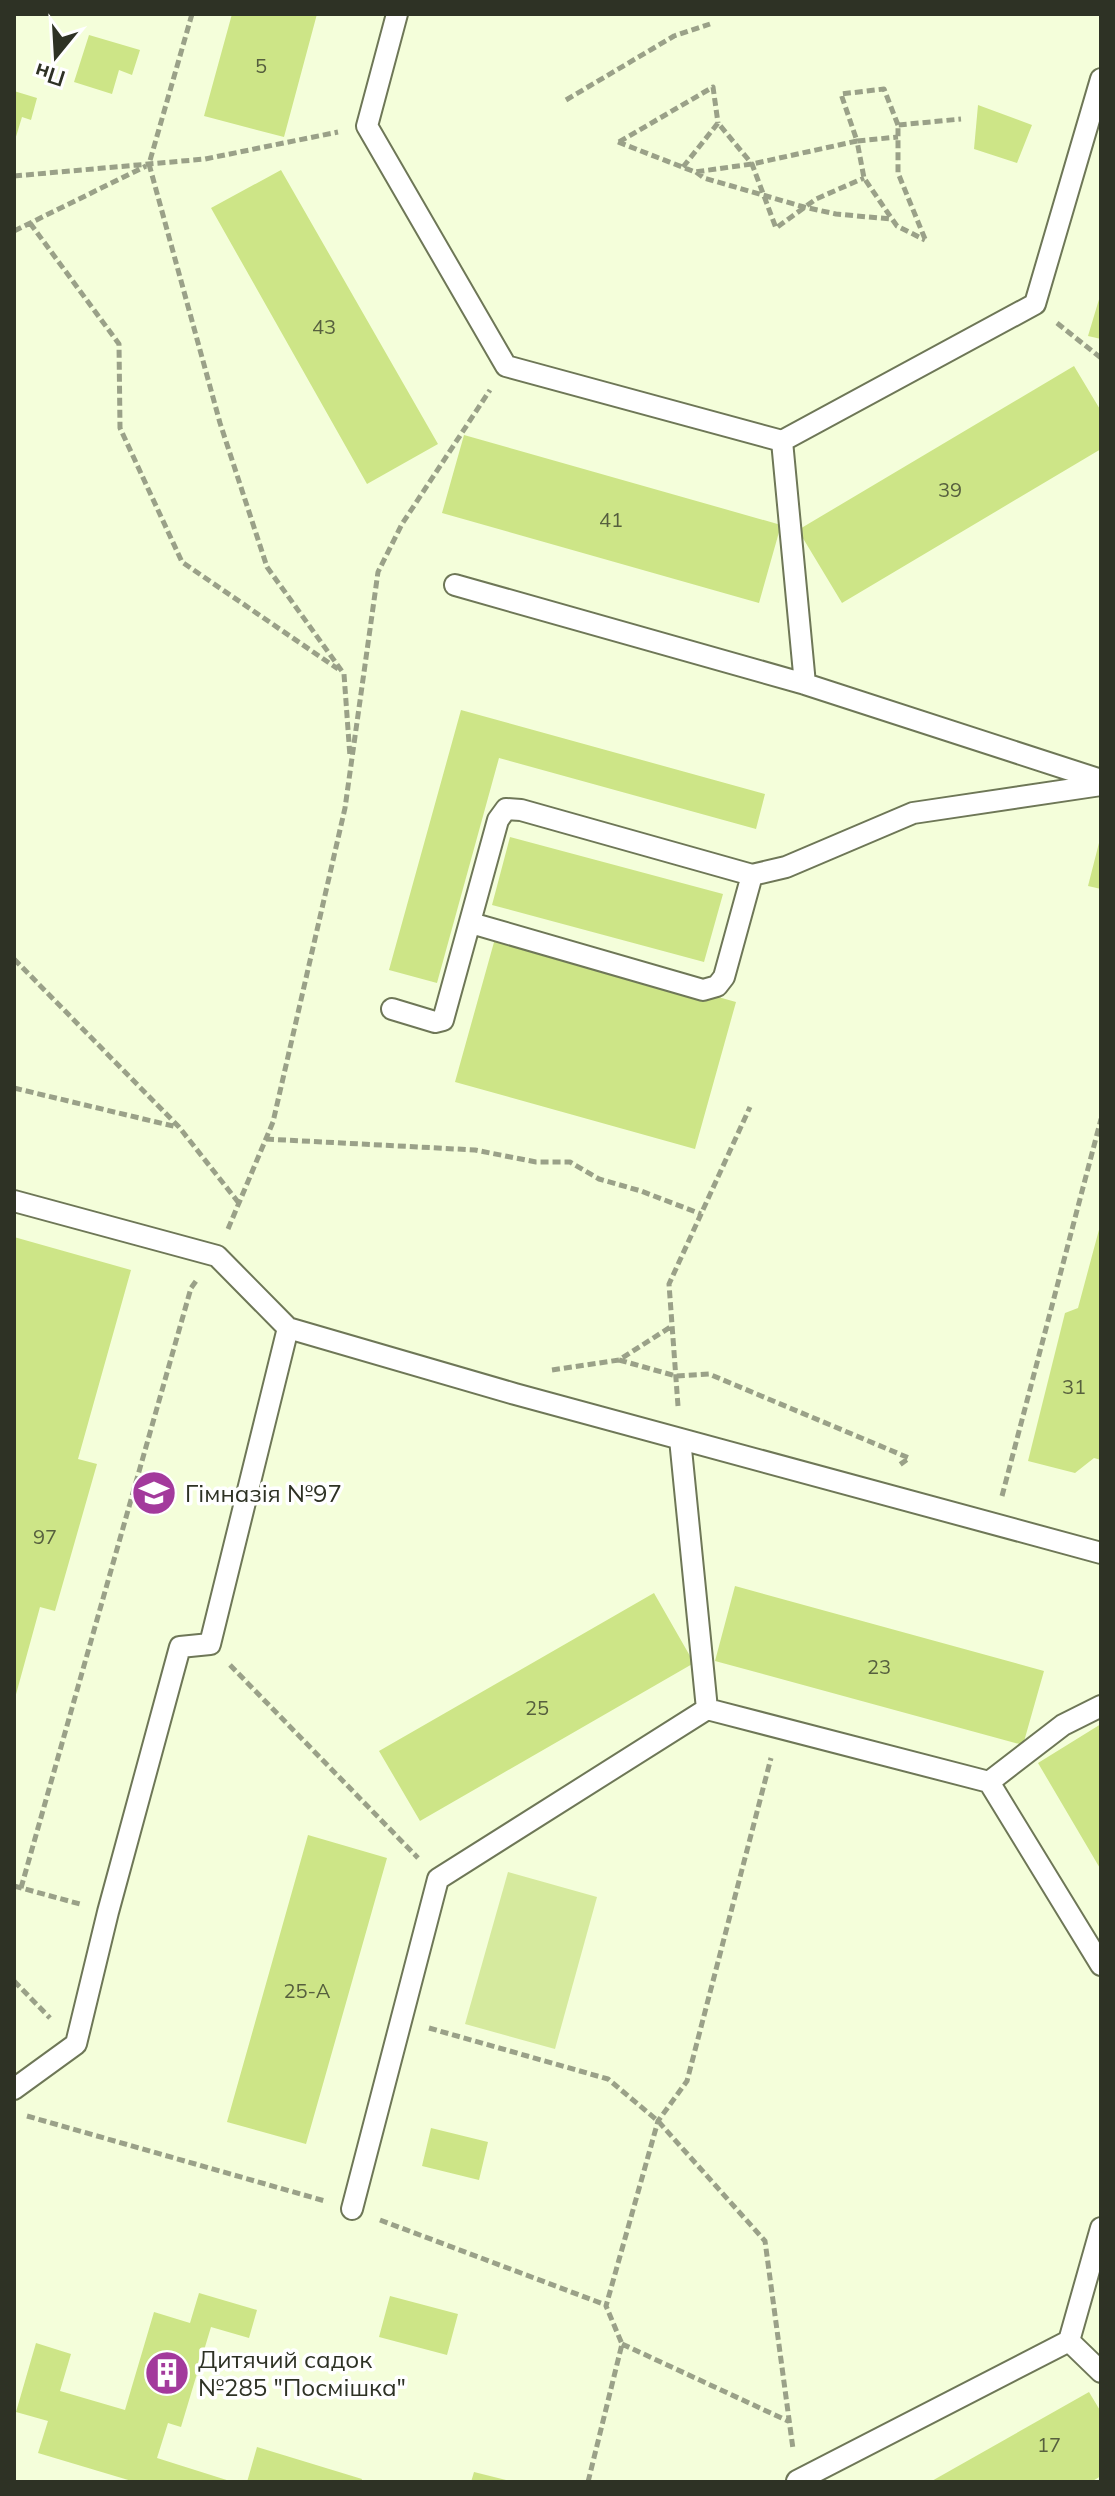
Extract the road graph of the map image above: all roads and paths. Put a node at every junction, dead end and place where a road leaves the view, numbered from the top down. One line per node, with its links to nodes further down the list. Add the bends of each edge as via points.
1 (192, 14): 12 (path)
2 (397, 14): 9 (lane)
3 (710, 24): 5 (path, via 674,36)
4 (1101, 79): 23 (lane)
5 (566, 100)
6 (961, 119): 8 (path)
7 (718, 123): 13 (path); 14 (path); 14 (path, via 713,87 618,142)
8 (898, 125): 10 (path); 11 (path, via 884,89 841,94)
9 (367, 126): 12 (path, via 205,159); 25 (lane)
10 (898, 137): 11 (path); 20 (path, via 898,173 925,240)
11 (857, 141): 13 (path); 17 (path)
12 (149, 164): 16 (path); 21 (path); 28 (path, via 220,423 267,567)
13 (752, 164): 15 (path); 18 (path)
14 (683, 167): 15 (path)
15 (695, 172): 18 (path)
16 (14, 176)
17 (864, 178): 19 (path); 20 (path)
18 (763, 195): 19 (path); 19 (path, via 776,228)
19 (804, 207): 20 (path)
20 (892, 219)
21 (30, 223): 22 (path); 28 (path, via 119,344 120,428 182,562)
22 (14, 231)
23 (1035, 304): 24 (path); 26 (lane)
24 (1101, 358)
25 (506, 366): 26 (lane); 30 (path, via 402,524 378,572)
26 (782, 441): 29 (lane)
27 (455, 585): 29 (lane)
28 (344, 674): 30 (path)
29 (805, 684): 31 (lane)
30 (351, 767): 40 (path)
31 (1101, 783): 32 (lane, via 913,813 786,867)
32 (752, 875): 33 (lane, via 724,977 703,990); 33 (lane, via 506,809 498,820)
33 (471, 923): 35 (lane, via 443,1020)
34 (14, 959): 39 (path)
35 (392, 1009)
36 (14, 1088): 39 (path)
37 (750, 1107): 43 (path)
38 (1101, 1119): 52 (path)
39 (179, 1127): 42 (path)
40 (266, 1139): 42 (path); 43 (path, via 475,1150 536,1162 570,1162 599,1179)
41 (14, 1201): 44 (lane)
42 (239, 1202): 44 (path)
43 (701, 1214): 45 (path, via 669,1284)
44 (217, 1256): 46 (lane); 60 (path, via 191,1288)
45 (672, 1326): 47 (path); 48 (path)
46 (288, 1328): 49 (lane); 54 (lane)
47 (619, 1360): 48 (path); 49 (path, via 549,1370)
48 (676, 1376): 50 (path); 51 (path, via 709,1374 909,1458)
49 (515, 1394): 50 (lane)
50 (680, 1439): 51 (lane); 56 (lane)
51 (867, 1489): 52 (lane)
52 (994, 1524): 53 (lane)
53 (1101, 1553)
54 (210, 1644): 59 (path); 61 (lane, via 180,1647)
55 (1101, 1706): 58 (lane, via 1063,1725)
56 (707, 1709): 57 (lane); 59 (lane)
57 (779, 1727): 58 (lane); 68 (path, via 687,2081)
58 (989, 1782): 62 (lane)
59 (438, 1879): 64 (lane)
60 (16, 1887): 61 (path)
61 (108, 1912): 65 (lane)
62 (1101, 1965)
63 (14, 1981): 65 (path)
64 (403, 2021): 68 (path, via 608,2079); 69 (lane)
65 (76, 2044): 66 (lane)
66 (14, 2089)
67 (14, 2113): 69 (path)
68 (658, 2121): 71 (path); 75 (path, via 765,2241)
69 (352, 2209): 71 (path)
70 (1101, 2228): 72 (lane)
71 (606, 2306): 73 (path)
72 (1069, 2341): 74 (lane); 76 (lane)
73 (622, 2344): 75 (path); 77 (path)
74 (1101, 2372)
75 (789, 2421): 76 (path)
76 (797, 2481)
77 (588, 2482)

